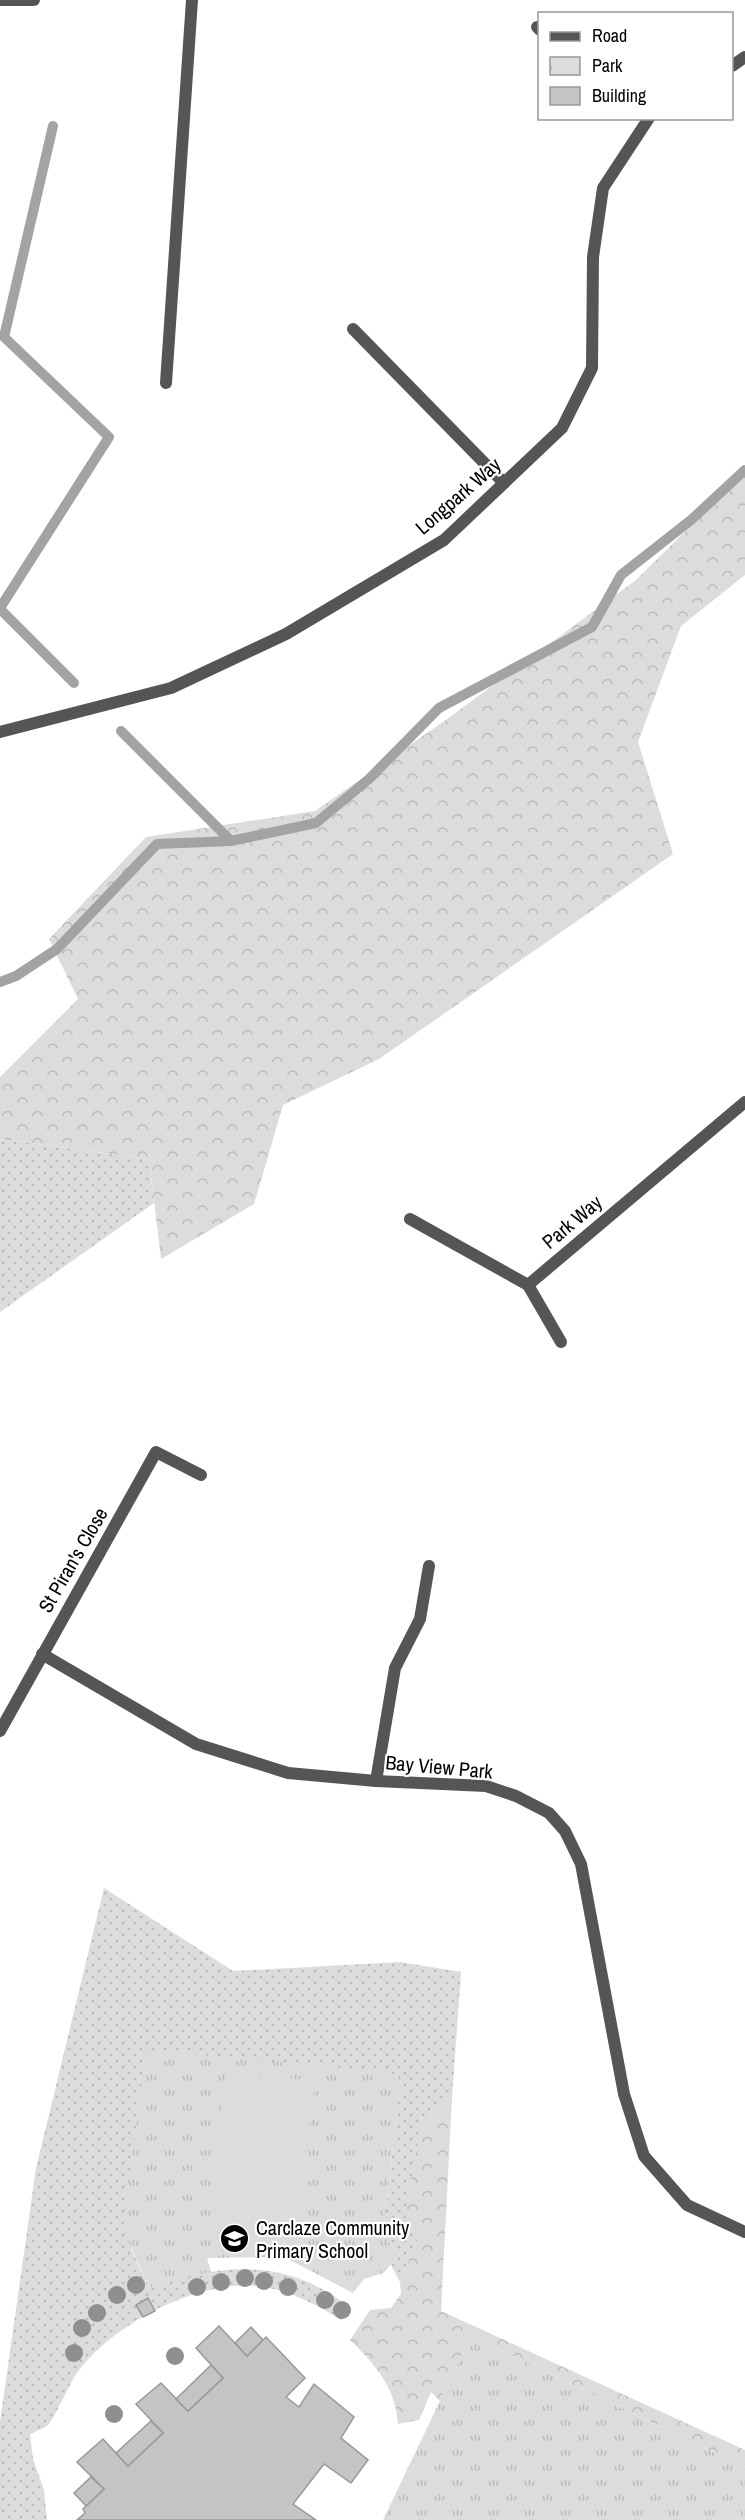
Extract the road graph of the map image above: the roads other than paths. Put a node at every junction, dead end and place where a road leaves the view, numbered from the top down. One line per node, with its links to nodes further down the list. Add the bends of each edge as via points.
1 (0, 0): 2 (street)
2 (34, 0)
3 (192, 0): 6 (street)
4 (647, 120): 7 (street, Longpark Way, via 603,188 593,257 592,368 562,428)
5 (354, 329): 7 (street)
6 (166, 383)
7 (504, 483): 8 (street, Longpark Way, via 444,540 286,634 171,688)
8 (0, 732)
9 (745, 1102): 11 (street, Park Way)
10 (410, 1219): 11 (street)
11 (528, 1285): 12 (street)
12 (561, 1342)
13 (201, 1475): 15 (street, St Piran's Close, via 156,1452)
14 (429, 1566): 17 (street, via 420,1619 395,1668)
15 (42, 1654): 16 (street, St Piran's Close); 17 (street, Bay View Park, via 196,1744 288,1773)
16 (0, 1731)
17 (376, 1781): 18 (street, Bay View Park, via 486,1786 549,1813 565,1831 581,1864 624,2094 644,2156 687,2205)
18 (745, 2232)

